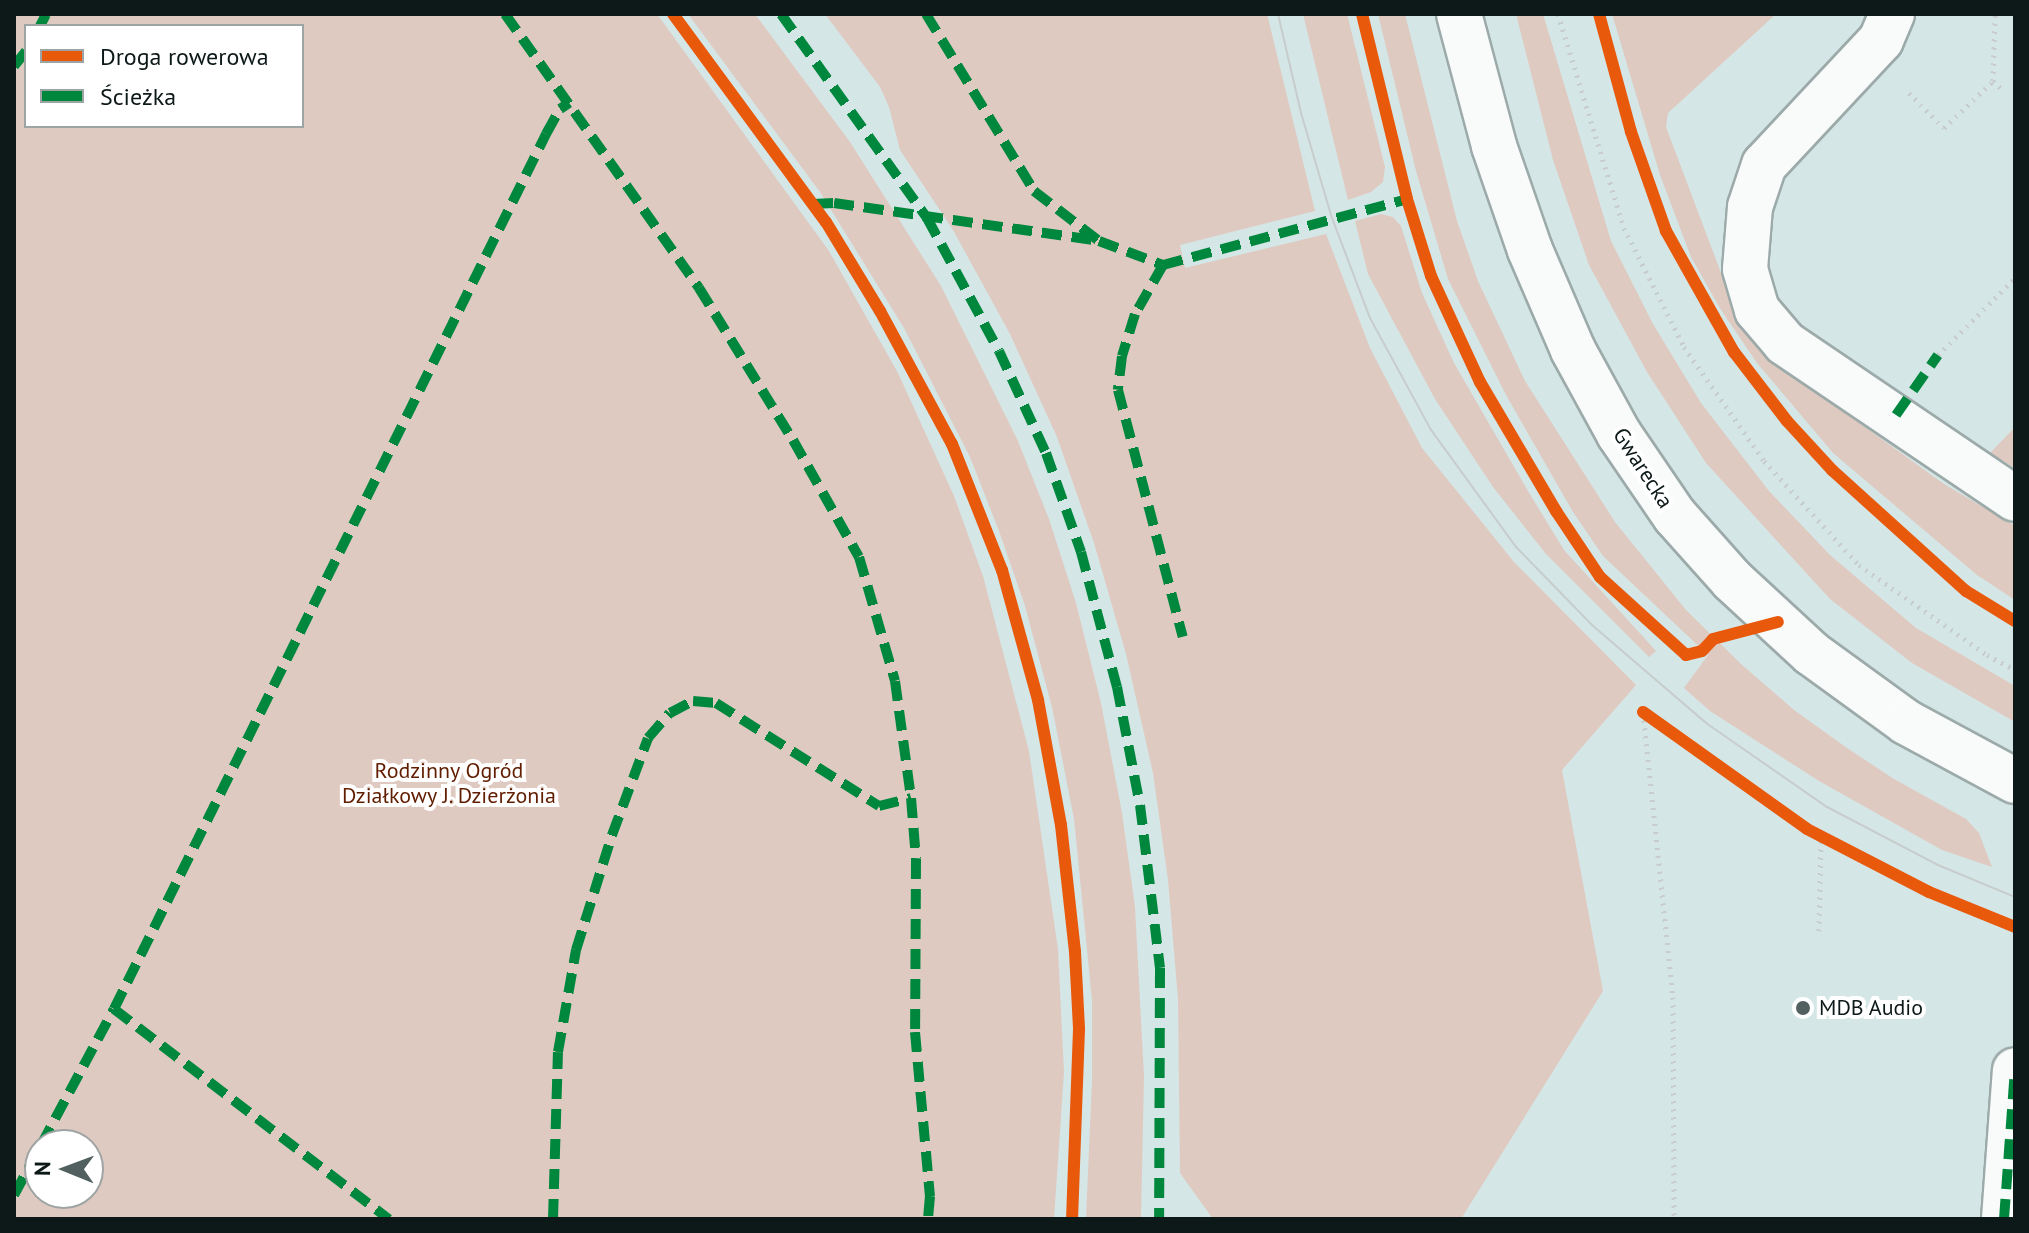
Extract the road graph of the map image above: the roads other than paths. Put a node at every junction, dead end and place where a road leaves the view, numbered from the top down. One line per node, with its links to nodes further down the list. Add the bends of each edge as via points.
1 (1459, 14): 4 (street, Gwarecka, via 1494,146 1566,336 1619,434 1675,516 1732,580 1811,653 1906,722)
2 (1892, 14): 3 (street, via 1881,40 1764,165 1750,207 1745,269 1757,310 1785,343)
3 (2015, 499)
4 (2015, 781)
5 (2015, 1070): 6 (street)
6 (2004, 1219)

